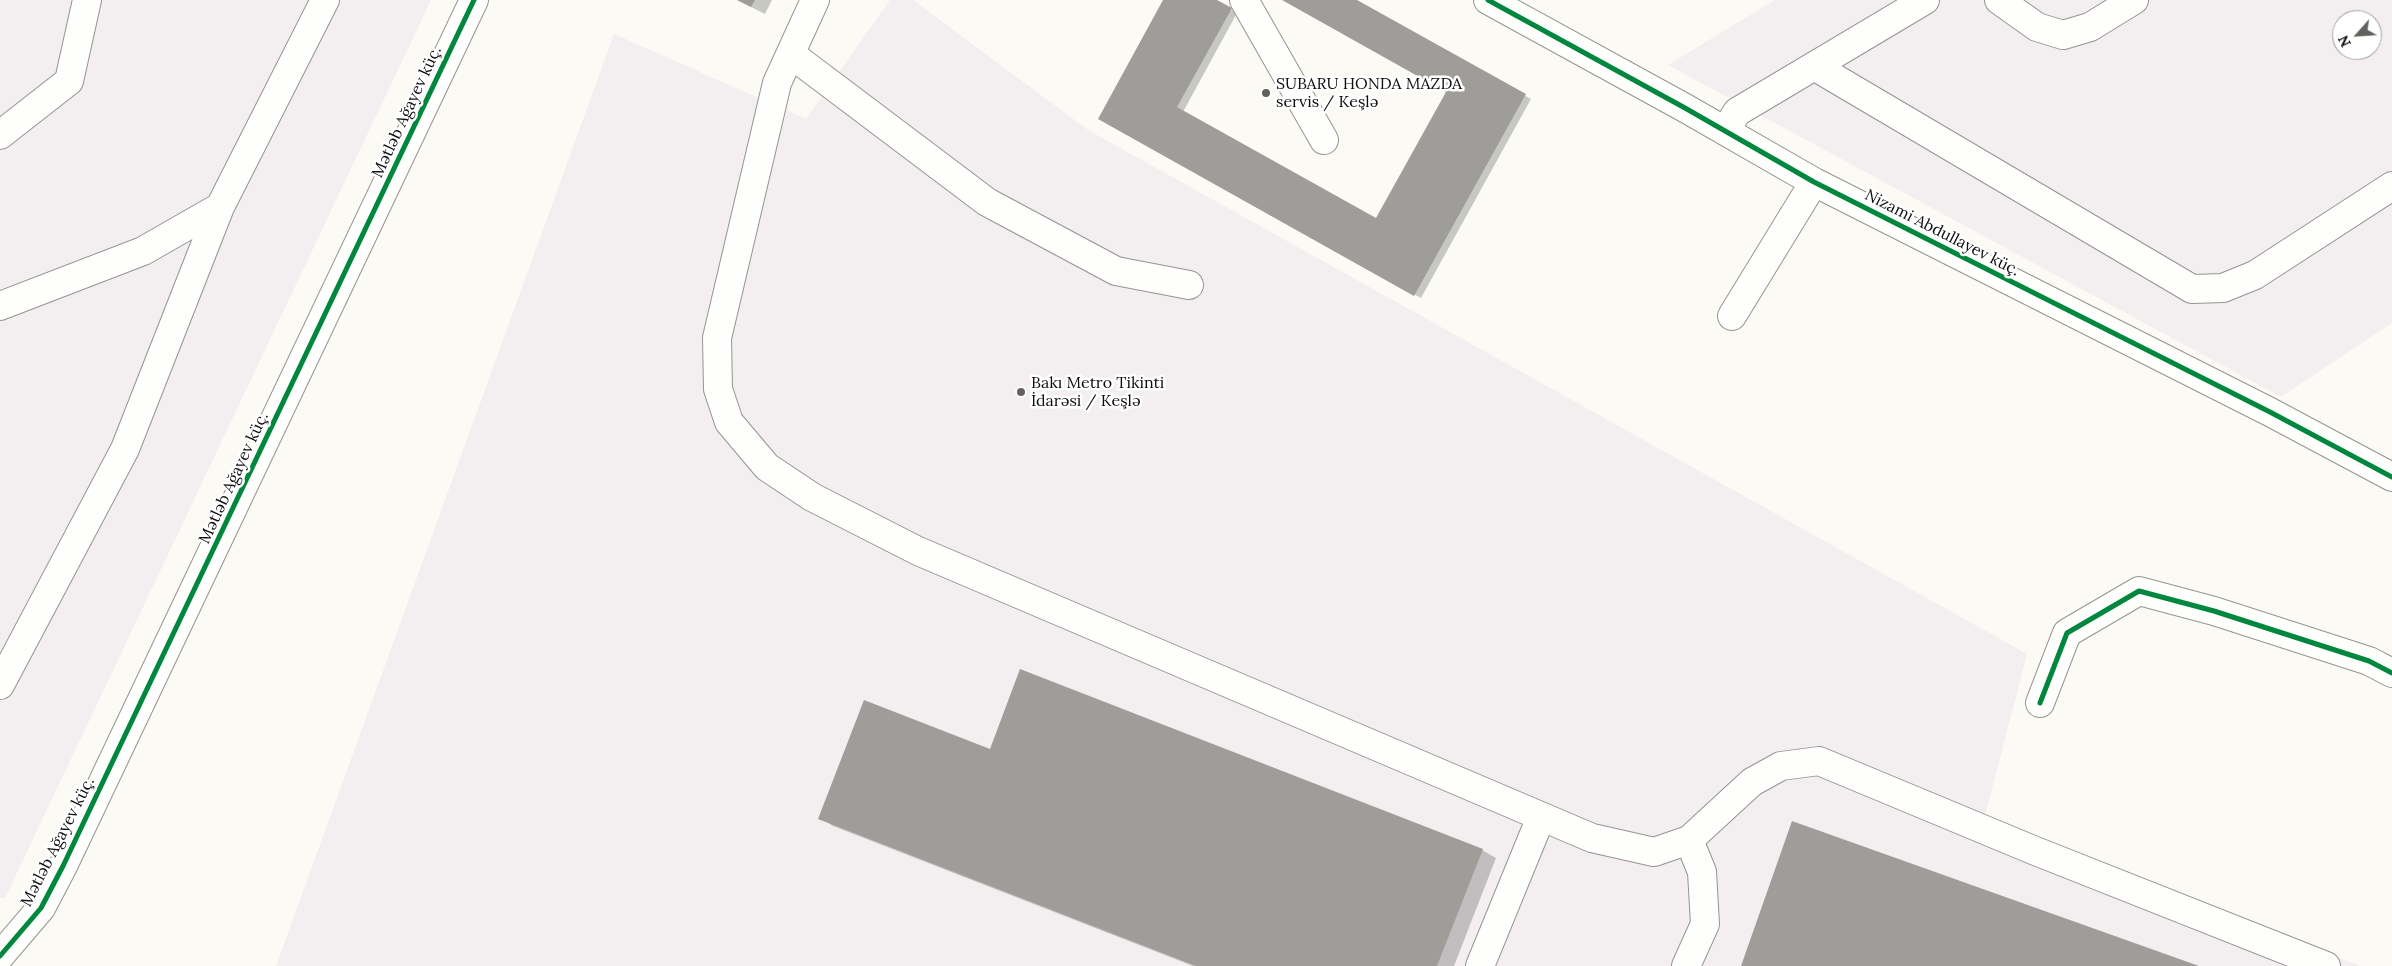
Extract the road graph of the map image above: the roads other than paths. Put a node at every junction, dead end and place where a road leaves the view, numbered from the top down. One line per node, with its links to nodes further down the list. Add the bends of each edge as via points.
1 (87, 0): 13 (street, via 70,81)
2 (325, 0): 17 (street)
3 (474, 0): 27 (street, Mətləb Ağayev küç., via 63,866 41,908)
4 (815, 0): 10 (street)
5 (1244, 0): 14 (street)
6 (1488, 0): 12 (street, Nizami Abdullayev küç.)
7 (1925, 0): 11 (street)
8 (1999, 0): 9 (street, via 2037,27 2063,35 2090,27)
9 (2134, 0)
10 (792, 55): 18 (street, via 987,202 1116,271); 25 (street, via 777,83 717,338 718,389 729,422 767,467 812,497 918,551)
11 (1814, 66): 12 (street, via 1737,112); 16 (street, via 2192,289 2223,288 2255,275)
12 (1725, 131): 15 (street, Nizami Abdullayev küç.)
13 (0, 135)
14 (1324, 140)
15 (1814, 182): 20 (street); 21 (street, Nizami Abdullayev küç.)
16 (2392, 186)
17 (220, 207): 19 (street, via 143,251); 23 (street, via 125,449)
18 (1190, 285)
19 (0, 306)
20 (1732, 316)
21 (2392, 477)
22 (2392, 674): 24 (street, via 2369,662 2214,611 2139,591 2067,632)
23 (0, 685)
24 (2040, 703)
25 (1541, 817): 26 (street, via 1592,838 1654,852); 28 (street)
26 (1689, 840): 29 (street, via 1702,872 1705,924); 30 (street, via 1752,782 1781,766 1819,761)
27 (0, 956)
28 (1480, 966)
29 (1686, 966)
30 (2326, 966)

